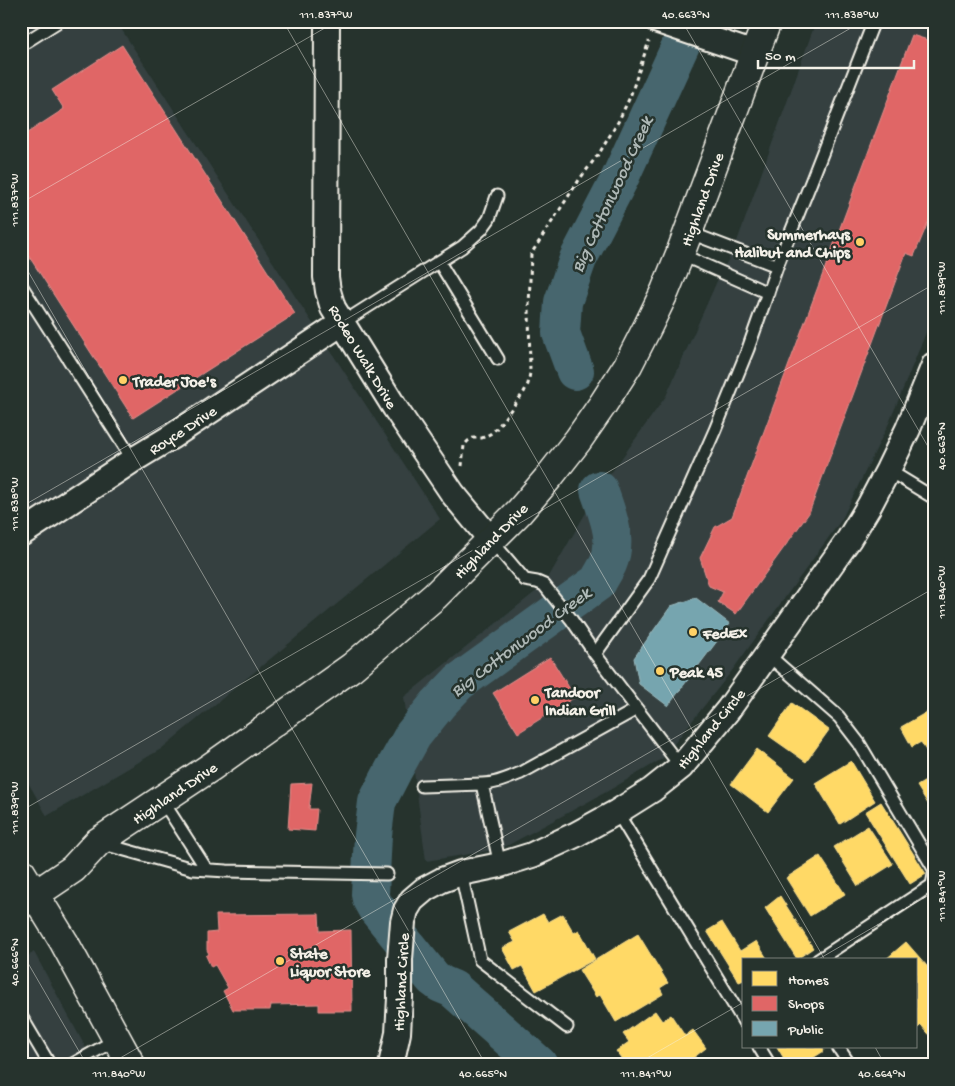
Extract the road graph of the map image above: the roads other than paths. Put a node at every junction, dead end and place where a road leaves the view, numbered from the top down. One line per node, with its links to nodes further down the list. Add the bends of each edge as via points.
1 (59, 21): 6 (lane)
2 (327, 21): 14 (street, Rodeo Walk Drive, via 326,276 333,308)
3 (767, 21): 7 (main road, Highland Drive)
4 (874, 21): 11 (lane)
5 (654, 30): 7 (street, via 708,38)
6 (21, 45)
7 (755, 54): 9 (main road, Highland Drive)
8 (496, 196): 10 (lane, via 481,230)
9 (684, 244): 11 (lane); 13 (lane); 21 (main road, Highland Drive, via 648,326 603,404 549,477)
10 (439, 262): 14 (lane); 15 (lane)
11 (777, 266): 13 (lane)
12 (21, 285): 17 (lane)
13 (768, 293): 22 (lane, via 715,430 649,579)
14 (342, 323): 17 (street, Royce Drive); 21 (street, Rodeo Walk Drive, via 453,494)
15 (498, 359)
16 (934, 365): 18 (street, Highland Circle)
17 (133, 460): 20 (street, Royce Drive)
18 (888, 470): 19 (lane); 23 (street, Highland Circle, via 849,539)
19 (934, 498)
20 (21, 534)
21 (491, 540): 22 (lane, via 525,580 544,585); 28 (main road, Highland Drive, via 435,596 352,667)
22 (595, 654): 24 (lane)
23 (767, 654): 25 (street, Highland Circle, via 728,710); 32 (lane, via 839,717 859,744)
24 (637, 709): 25 (lane); 26 (lane, via 521,773 503,781)
25 (681, 767): 29 (street, Highland Circle)
26 (482, 784): 27 (lane); 31 (lane)
27 (422, 786)
28 (162, 799): 30 (main road, Highland Drive); 33 (lane)
29 (617, 812): 31 (street, Highland Circle, via 532,855); 39 (lane)
30 (98, 842): 33 (lane, via 193,869); 37 (main road, Highland Drive, via 74,869)
31 (500, 865): 34 (street, Highland Circle)
32 (934, 869)
33 (207, 870): 35 (lane)
34 (461, 873): 41 (lane, via 480,960); 48 (street, Highland Circle, via 425,890 412,900 406,910 400,959 398,1033)
35 (387, 874)
36 (934, 875): 38 (lane, via 932,885)
37 (26, 890): 42 (main road, via 64,942)
38 (821, 958)
39 (742, 1014)
40 (21, 1016): 45 (lane)
41 (567, 1027)
42 (117, 1039): 46 (lane); 47 (main road)
43 (760, 1048): 49 (lane)
44 (839, 1048): 50 (lane)
45 (50, 1065)
46 (71, 1065)
47 (131, 1065)
48 (391, 1065)
49 (770, 1065)
50 (850, 1065)

